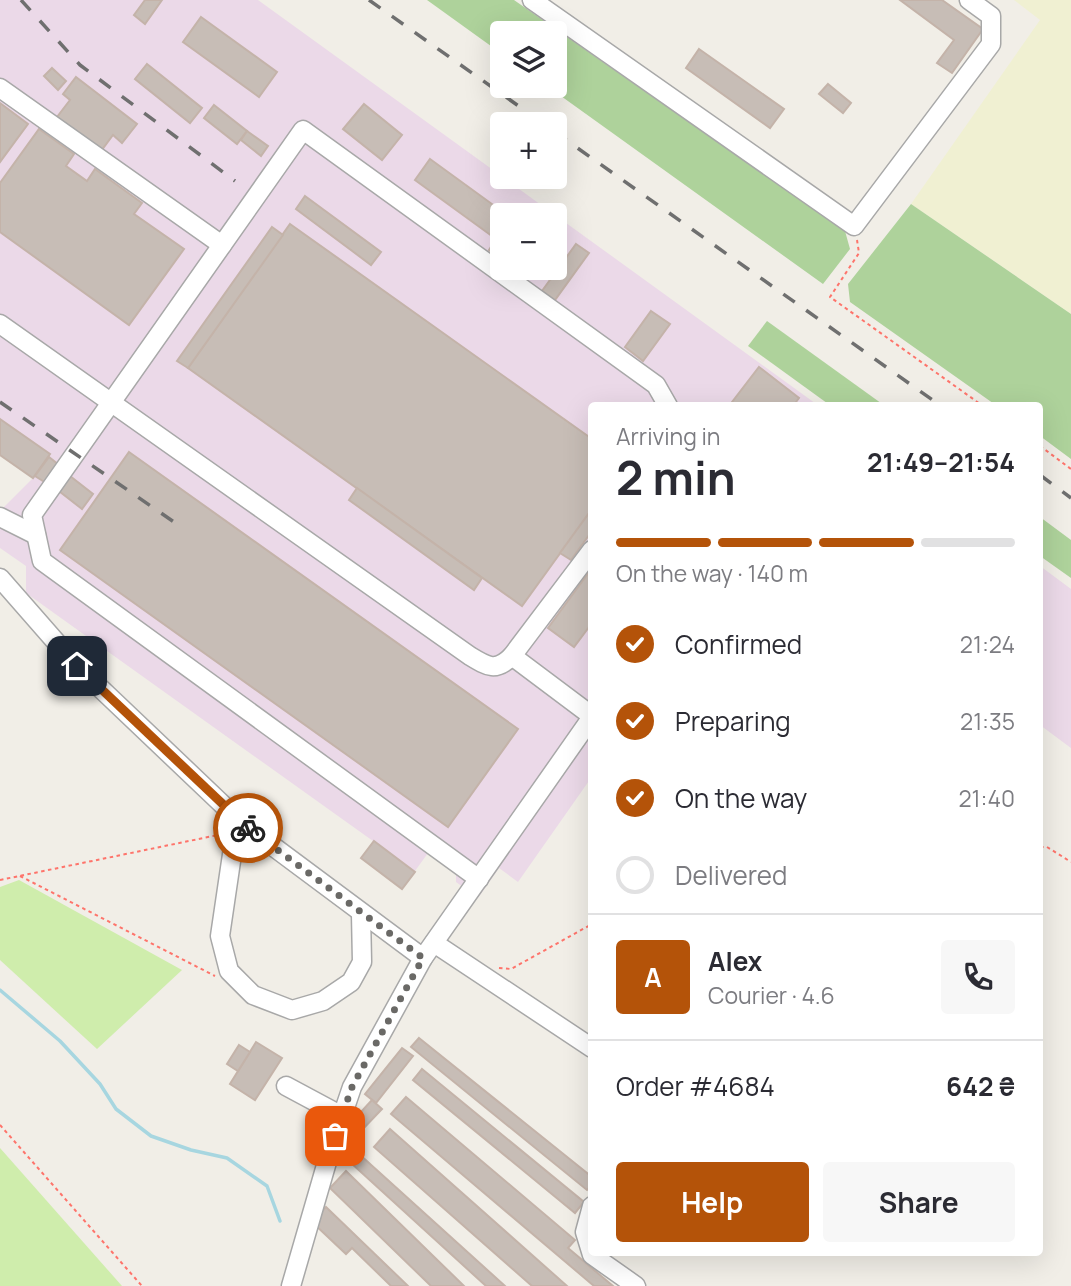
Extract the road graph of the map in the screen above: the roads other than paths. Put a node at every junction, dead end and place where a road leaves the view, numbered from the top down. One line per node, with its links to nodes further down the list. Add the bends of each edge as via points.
1 (532, 0): 2 (street, via 854,226 991,44 990,16)
2 (968, 0)
3 (0, 88): 4 (street)
4 (222, 246): 6 (street); 7 (street, via 303,130 656,385)
5 (1, 328): 6 (street)
6 (111, 402): 9 (street, via 32,515); 12 (street, via 470,656 487,666 502,665)
7 (666, 402)
8 (0, 517): 9 (street)
9 (36, 536): 16 (street, via 42,561)
10 (588, 555): 12 (street)
11 (0, 578): 15 (street, via 77,666)
12 (512, 656): 13 (street)
13 (588, 714)
14 (588, 723): 16 (street)
15 (243, 824): 17 (street); 17 (street, via 234,841 220,936 229,971 253,995 292,1010 323,1001 351,982 362,962)
16 (479, 879): 18 (street)
17 (361, 914): 19 (street)
18 (434, 943): 19 (street); 20 (street)
19 (423, 958): 22 (street, via 352,1087)
20 (588, 1045)
21 (286, 1086): 22 (street)
22 (342, 1116): 26 (street)
23 (588, 1221): 24 (street)
24 (588, 1242)
25 (593, 1256): 27 (street)
26 (291, 1286)
27 (636, 1286)

